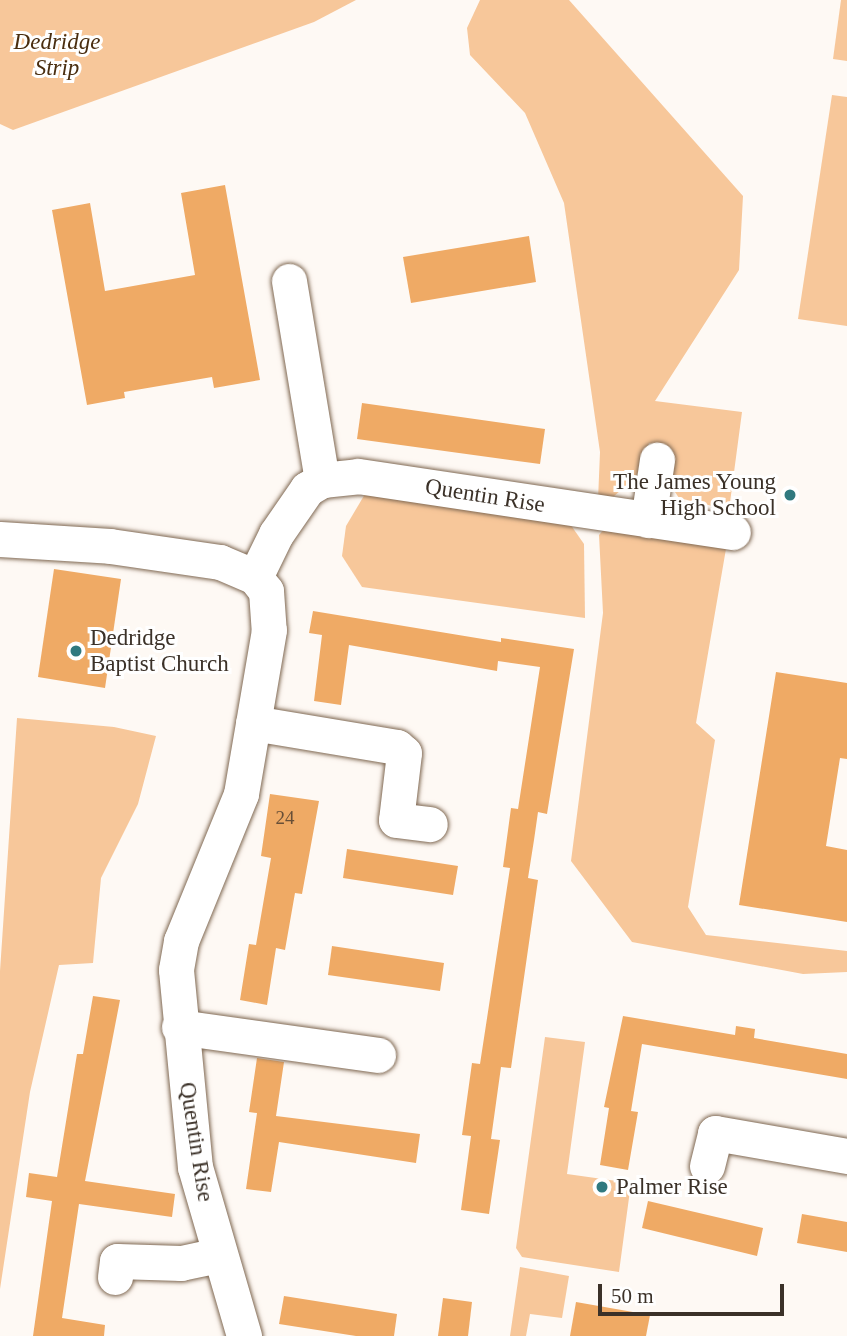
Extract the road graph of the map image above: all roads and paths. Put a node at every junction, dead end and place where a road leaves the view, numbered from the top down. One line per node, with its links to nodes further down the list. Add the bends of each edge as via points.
1 (289, 281): 3 (street)
2 (657, 460): 4 (street)
3 (322, 480): 4 (street, Quentin Rise, via 358,476); 7 (street, via 294,508)
4 (648, 520): 5 (street, Quentin Rise)
5 (733, 532)
6 (0, 539): 7 (street, via 148,550 220,562)
7 (255, 576): 8 (street, Quentin Rise, via 266,591 270,609)
8 (253, 723): 9 (street, via 397,747 404,753); 10 (street, Quentin Rise, via 235,817 181,941 176,970)
9 (398, 820)
10 (178, 1027): 11 (street); 14 (street, Quentin Rise, via 195,1167)
11 (378, 1055)
12 (714, 1135): 13 (street)
13 (847, 1156)
14 (219, 1255): 15 (street, via 181,1263); 16 (street, Quentin Rise)
15 (118, 1259)
16 (244, 1336)

